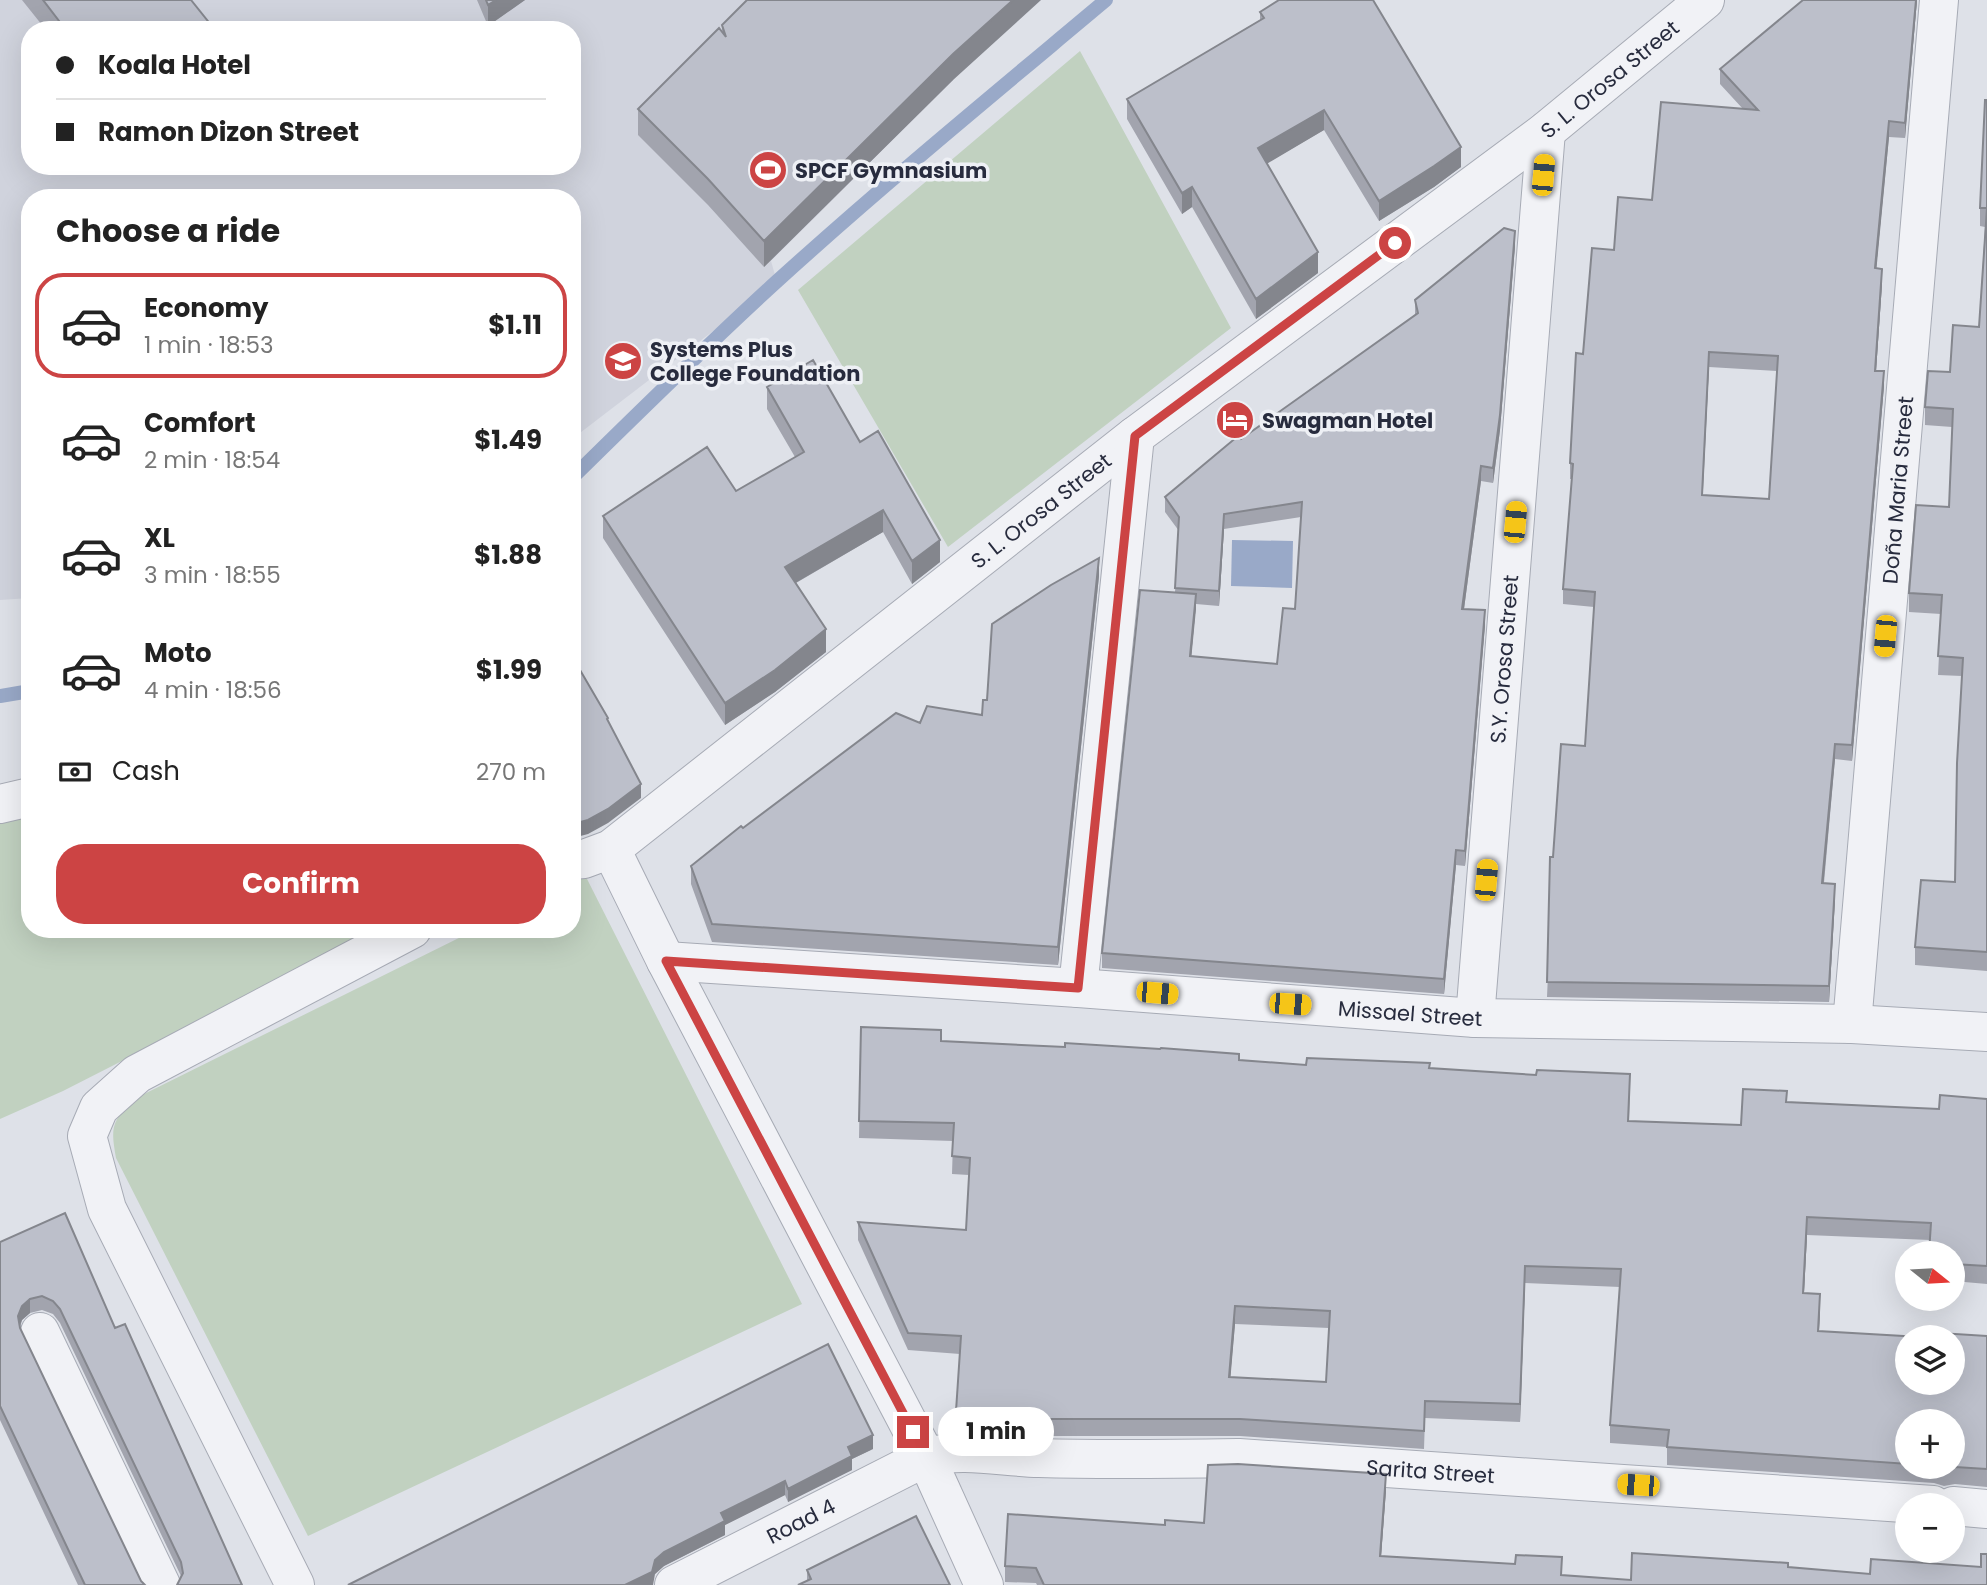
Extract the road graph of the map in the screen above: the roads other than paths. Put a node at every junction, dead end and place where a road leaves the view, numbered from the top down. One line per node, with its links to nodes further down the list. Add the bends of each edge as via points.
1 (1705, 0): 3 (street, S. L. Orosa Street)
2 (1939, 0): 13 (street, Doña Maria Street)
3 (1546, 131): 4 (street, S. L. Orosa Street); 12 (street, S.Y. Orosa Street)
4 (1135, 436): 7 (street, S. L. Orosa Street); 11 (street)
5 (21, 798): 6 (street)
6 (0, 804)
7 (611, 849): 8 (street, S. L. Orosa Street); 10 (street)
8 (581, 859)
9 (395, 938): 20 (street, via 137,1074 99,1108 87,1136 107,1209)
10 (666, 961): 11 (street, Missael Street); 16 (street)
11 (1078, 988): 12 (street, Missael Street)
12 (1475, 1018): 13 (street, Missael Street)
13 (1852, 1024): 14 (street, Missael Street)
14 (1987, 1032)
15 (40, 1332): 21 (street)
16 (926, 1457): 17 (street, Sarita Street, via 966,1452 1062,1459 1239,1458); 22 (street, Road 4); 23 (street)
17 (1895, 1502)
18 (1965, 1507): 19 (street)
19 (1987, 1509)
20 (291, 1584)
21 (161, 1585)
22 (674, 1585)
23 (984, 1585)

